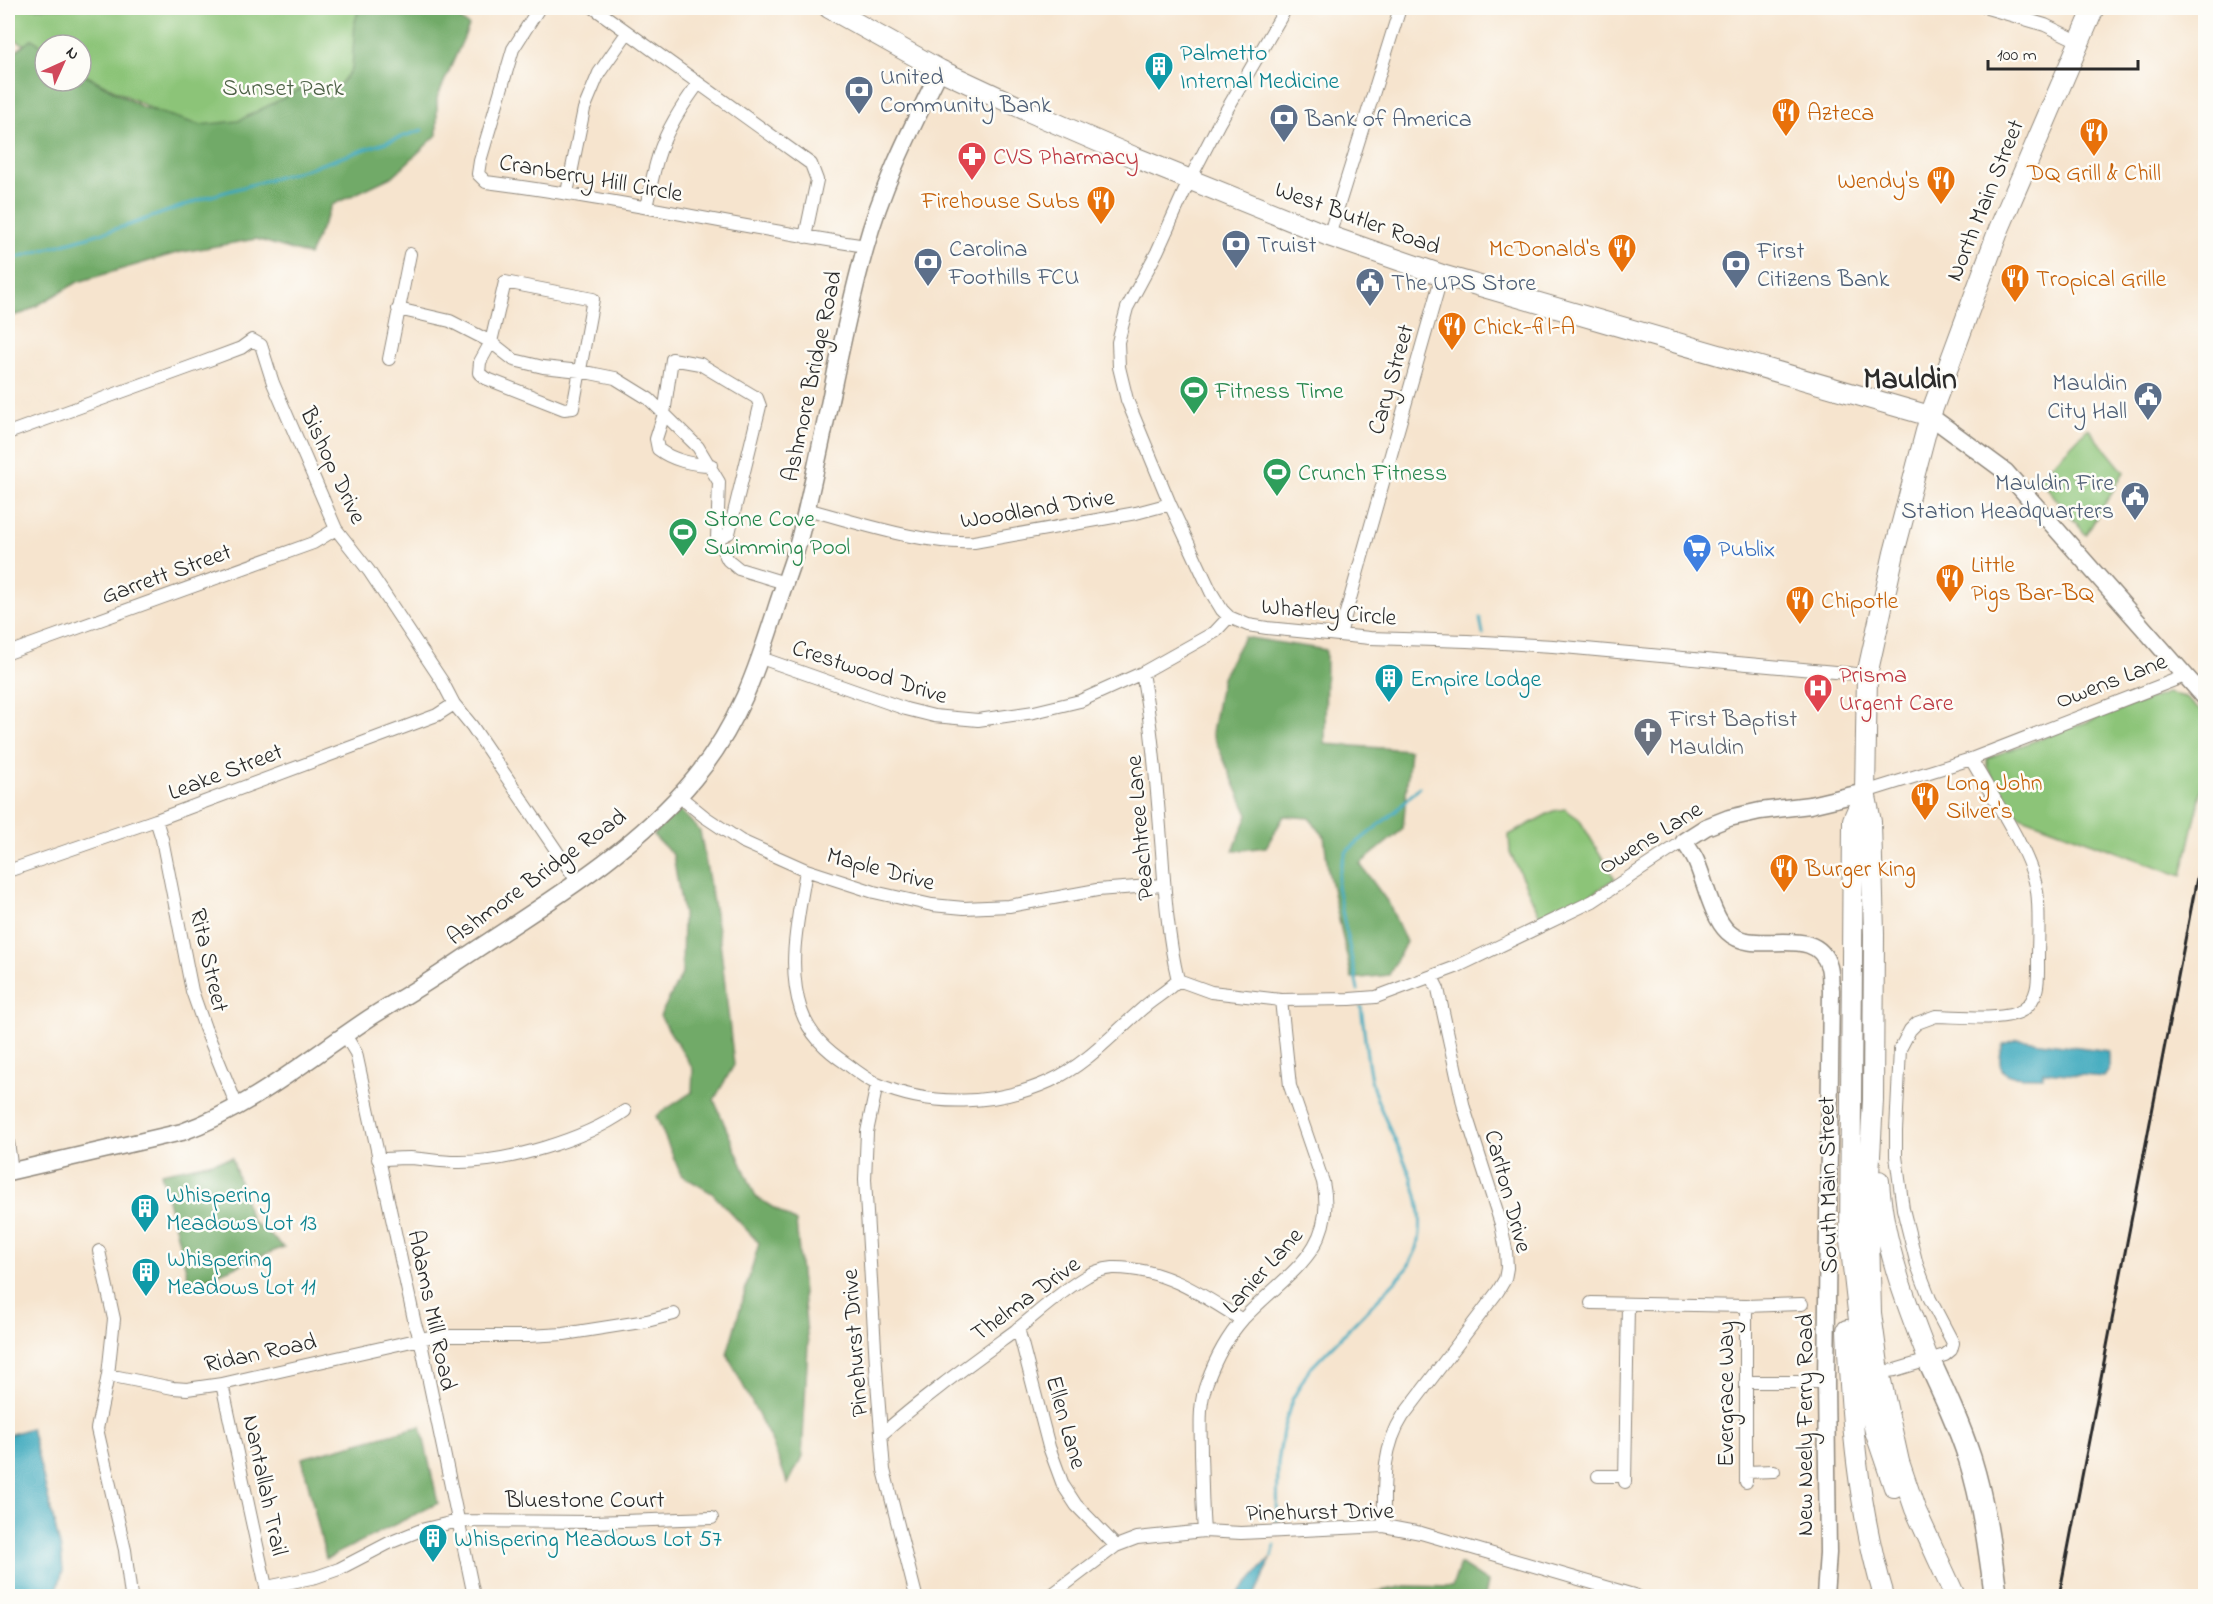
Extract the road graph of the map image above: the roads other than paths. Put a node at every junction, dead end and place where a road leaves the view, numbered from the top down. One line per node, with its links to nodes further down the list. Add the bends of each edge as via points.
1 (538, 8): 13 (street, Cranberry Hill Circle, via 513,49 478,174 486,182)
2 (594, 8): 8 (street)
3 (829, 8): 10 (main road, West Butler Road)
4 (1286, 8): 12 (street, Whatley Circle)
5 (1400, 8): 15 (street)
6 (1987, 8): 9 (street, via 2045,25)
7 (2094, 8): 9 (main road, North Main Street)
8 (627, 33): 11 (street); 13 (street, via 599,73 584,109)
9 (2078, 40): 25 (main road, North Main Street, via 1970,302)
10 (940, 70): 12 (main road, West Butler Road); 17 (main road, Ashmore Bridge Road, via 896,159)
11 (698, 84): 14 (street, via 668,131); 16 (street, via 811,164 817,180)
12 (1190, 179): 15 (main road, West Butler Road); 28 (street, Whatley Circle, via 1127,308 1118,342 1127,400)
13 (567, 192): 14 (street, Cranberry Hill Circle)
14 (646, 207): 16 (street, Cranberry Hill Circle)
15 (1329, 236): 19 (main road, West Butler Road)
16 (805, 237): 17 (street, Cranberry Hill Circle)
17 (865, 246): 29 (main road, Ashmore Bridge Road)
18 (410, 254): 20 (street)
19 (1442, 274): 25 (main road, West Butler Road); 34 (street, Cary Street)
20 (398, 309): 21 (street, via 450,321); 22 (street)
21 (491, 342): 23 (street, via 514,360); 23 (street, via 480,362 479,373 564,409 573,408); 23 (street, via 505,282 593,299)
22 (389, 359)
23 (580, 371): 24 (street, via 615,378 649,399)
24 (663, 414): 27 (street); 27 (street, via 658,448 667,455); 31 (street, via 672,359 700,364 757,398 760,406 729,533)
25 (1930, 416): 38 (main road, South Main Street); 39 (main road, via 2006,472)
26 (8, 433): 30 (street, Bishop Drive, via 257,341)
27 (711, 465): 31 (street, via 719,482)
28 (1170, 504): 29 (street, Woodland Drive, via 960,543 929,540); 33 (street, Whatley Circle, via 1211,592)
29 (806, 509): 32 (main road, Ashmore Bridge Road)
30 (336, 529): 35 (street, Garrett Street, via 313,543); 41 (street, Bishop Drive, via 369,571)
31 (717, 540): 32 (street, via 728,561 739,569)
32 (785, 583): 36 (main road, Ashmore Bridge Road)
33 (1229, 617): 34 (street, Whatley Circle, via 1267,628); 37 (street, Crestwood Drive, via 1215,632)
34 (1340, 634): 38 (street, Whatley Circle, via 1553,646)
35 (8, 653)
36 (761, 658): 37 (street, Crestwood Drive, via 906,709 960,720 1060,707); 44 (main road, Ashmore Bridge Road, via 729,729)
37 (1142, 673): 50 (street, Peachtree Lane, via 1150,716)
38 (1867, 675): 43 (main road, South Main Street)
39 (2186, 676): 40 (main road); 42 (street, Owens Lane)
40 (2205, 699)
41 (454, 704): 45 (street, Leake Street, via 437,715); 49 (street, Bishop Drive)
42 (1971, 759): 43 (street, Owens Lane); 72 (street, via 2023,850 2034,878 2038,902 2038,983 2029,1005 2017,1013 1926,1018 1910,1030 1900,1049 1896,1131 1903,1209 1923,1282 1953,1343 1945,1355)
43 (1865, 792): 46 (main road, Owens Lane, via 1729,818); 56 (main road, South Main Street, via 1872,844); 62 (main road, South Main Street, via 1853,820)
44 (679, 796): 47 (street, Maple Drive, via 741,841); 49 (main road, Ashmore Bridge Road, via 616,852)
45 (156, 820): 48 (street, Leake Street); 57 (street, Rita Street, via 192,992)
46 (1684, 841): 51 (street, Owens Lane, via 1593,902); 76 (main road, New Neely Ferry Road, via 1695,858 1719,921 1728,932 1745,941 1814,946 1829,966)
47 (806, 870): 50 (street, Maple Drive, via 901,899 964,908 1009,906 1097,890); 55 (street, via 794,958 801,1011 822,1046)
48 (8, 872)
49 (577, 880): 54 (main road, Ashmore Bridge Road)
50 (1163, 885): 52 (street, Peachtree Lane)
51 (1432, 977): 53 (street, Owens Lane, via 1376,997); 83 (street, Carlton Drive, via 1438,988 1464,1108 1501,1224 1507,1268 1498,1291 1394,1432 1384,1469)
52 (1178, 980): 53 (street, Owens Lane, via 1211,992); 55 (street, via 1079,1064 1036,1087 1000,1097 962,1100 930,1098)
53 (1281, 1000): 69 (street, Lanier Lane, via 1290,1086 1323,1182 1326,1220 1310,1252)
54 (345, 1035): 57 (main road, Ashmore Bridge Road, via 264,1092); 60 (street, Adams Mill Road, via 356,1053)
55 (878, 1084): 78 (street, Pinehurst Drive, via 867,1132 866,1179)
56 (1873, 1100): 72 (main road, via 1884,1218 1896,1271); 73 (main road, South Main Street, via 1868,1194)
57 (237, 1106): 61 (main road, Ashmore Bridge Road, via 182,1132)
58 (625, 1111): 60 (street, via 595,1129 507,1157 457,1162)
59 (8, 1142): 61 (street)
60 (378, 1159): 71 (street, Adams Mill Road)
61 (10, 1172)
62 (1850, 1240): 73 (main road, South Main Street); 93 (main road, via 1846,1281 1855,1453)
63 (99, 1251): 74 (street, via 114,1319)
64 (1592, 1303): 65 (street)
65 (1628, 1304): 67 (street); 80 (street, via 1625,1479)
66 (1802, 1304): 67 (street)
67 (1746, 1306): 75 (street, Evergrace Way)
68 (674, 1314): 71 (street, Ridan Road, via 564,1334)
69 (1242, 1320): 70 (street, Thelma Drive, via 1172,1279 1113,1268 1086,1277); 84 (street, Lanier Lane, via 1212,1369 1202,1397)
70 (1018, 1328): 78 (street, Thelma Drive); 85 (street, Ellen Lane, via 1062,1485)
71 (420, 1338): 77 (street, Ridan Road); 82 (street, Adams Mill Road)
72 (1929, 1361): 73 (street); 96 (highway, via 1970,1460)
73 (1871, 1373): 94 (main road, South Main Street, via 1875,1431 1892,1483 1922,1552); 95 (main road, South Main Street, via 1915,1509)
74 (108, 1375): 77 (street, Ridan Road, via 173,1388); 87 (street, via 97,1429)
75 (1746, 1382): 76 (street); 79 (street, Evergrace Way, via 1746,1477)
76 (1826, 1382): 92 (main road, New Neely Ferry Road)
77 (222, 1384): 86 (street, Nantallah Trail)
78 (882, 1434): 89 (street, Pinehurst Drive, via 884,1470)
79 (1774, 1471)
80 (1598, 1476)
81 (711, 1518): 82 (street, Bluestone Court)
82 (458, 1521): 86 (street, Bluestone Court, via 421,1530 339,1569); 88 (street, Adams Mill Road)
83 (1384, 1526): 84 (street, Pinehurst Drive); 91 (street, Pinehurst Drive, via 1421,1533)
84 (1203, 1532): 85 (street, Pinehurst Drive, via 1137,1538)
85 (1116, 1546): 90 (street, Pinehurst Drive)
86 (267, 1592)
87 (131, 1596)
88 (474, 1596)
89 (916, 1596)
90 (1050, 1596)
91 (1637, 1596)
92 (1825, 1596)
93 (1884, 1596)
94 (1950, 1596)
95 (1955, 1596)
96 (1996, 1596)

